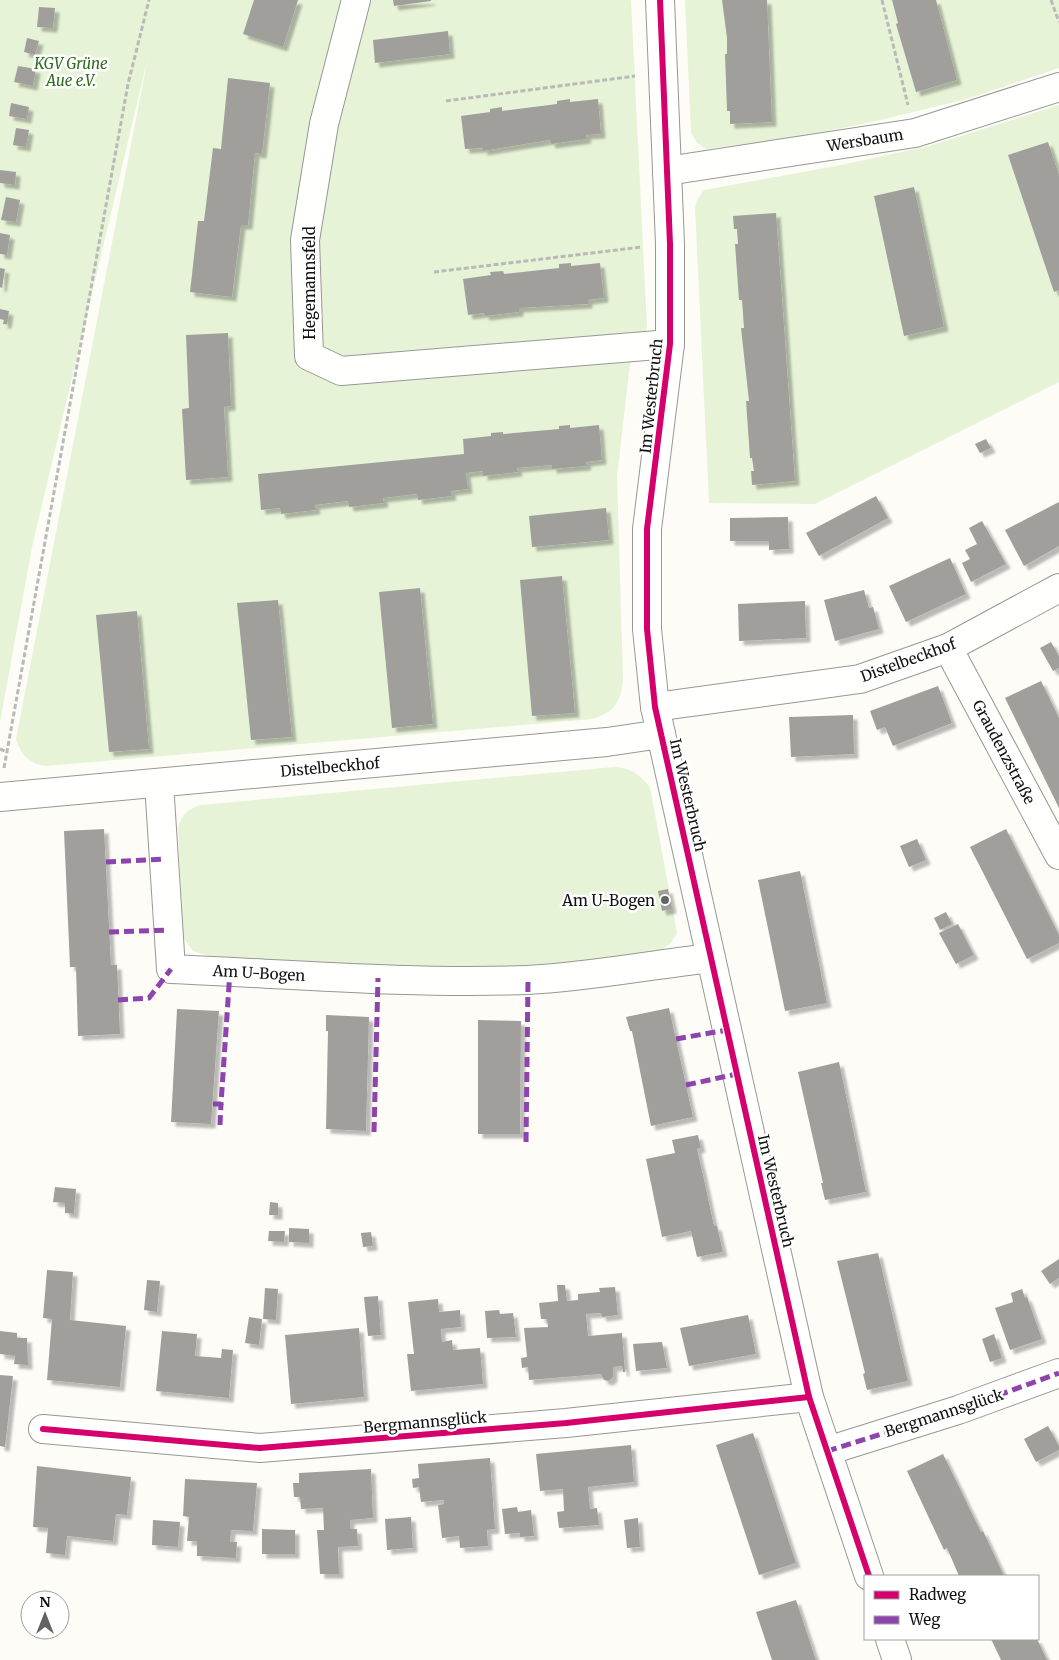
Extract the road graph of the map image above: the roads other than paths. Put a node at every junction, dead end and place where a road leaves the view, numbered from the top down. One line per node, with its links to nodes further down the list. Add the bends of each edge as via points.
1 (356, 0): 5 (street, Hegemannsfeld, via 324,124 305,240 309,356 341,371)
2 (660, 0): 4 (street, Im Westerbruch)
3 (1059, 87): 4 (street, Wersbaum, via 915,133)
4 (667, 171): 5 (street, Im Westerbruch)
5 (670, 344): 8 (street, Im Westerbruch, via 647,529 647,629)
6 (1059, 588): 7 (street, Distelbeckhof)
7 (948, 648): 8 (street, Distelbeckhof, via 860,679); 12 (street, Graudenzstraße)
8 (655, 707): 9 (street, Im Westerbruch)
9 (660, 734): 10 (street, Distelbeckhof, via 607,742); 13 (street, Im Westerbruch)
10 (159, 783): 11 (street, Distelbeckhof); 13 (street, Am U-Bogen, via 171,969 450,981 518,980 596,975)
11 (0, 797)
12 (1059, 855)
13 (711, 958): 15 (street, Im Westerbruch)
14 (1059, 1373): 17 (street, Bergmannsglück, via 958,1410)
15 (809, 1397): 16 (street, Bergmannsglück, via 566,1423 260,1448); 17 (street, Im Westerbruch)
16 (43, 1428)
17 (827, 1451): 18 (street, Im Westerbruch)
18 (869, 1575)
19 (890, 1640): 20 (street)
20 (897, 1660)

